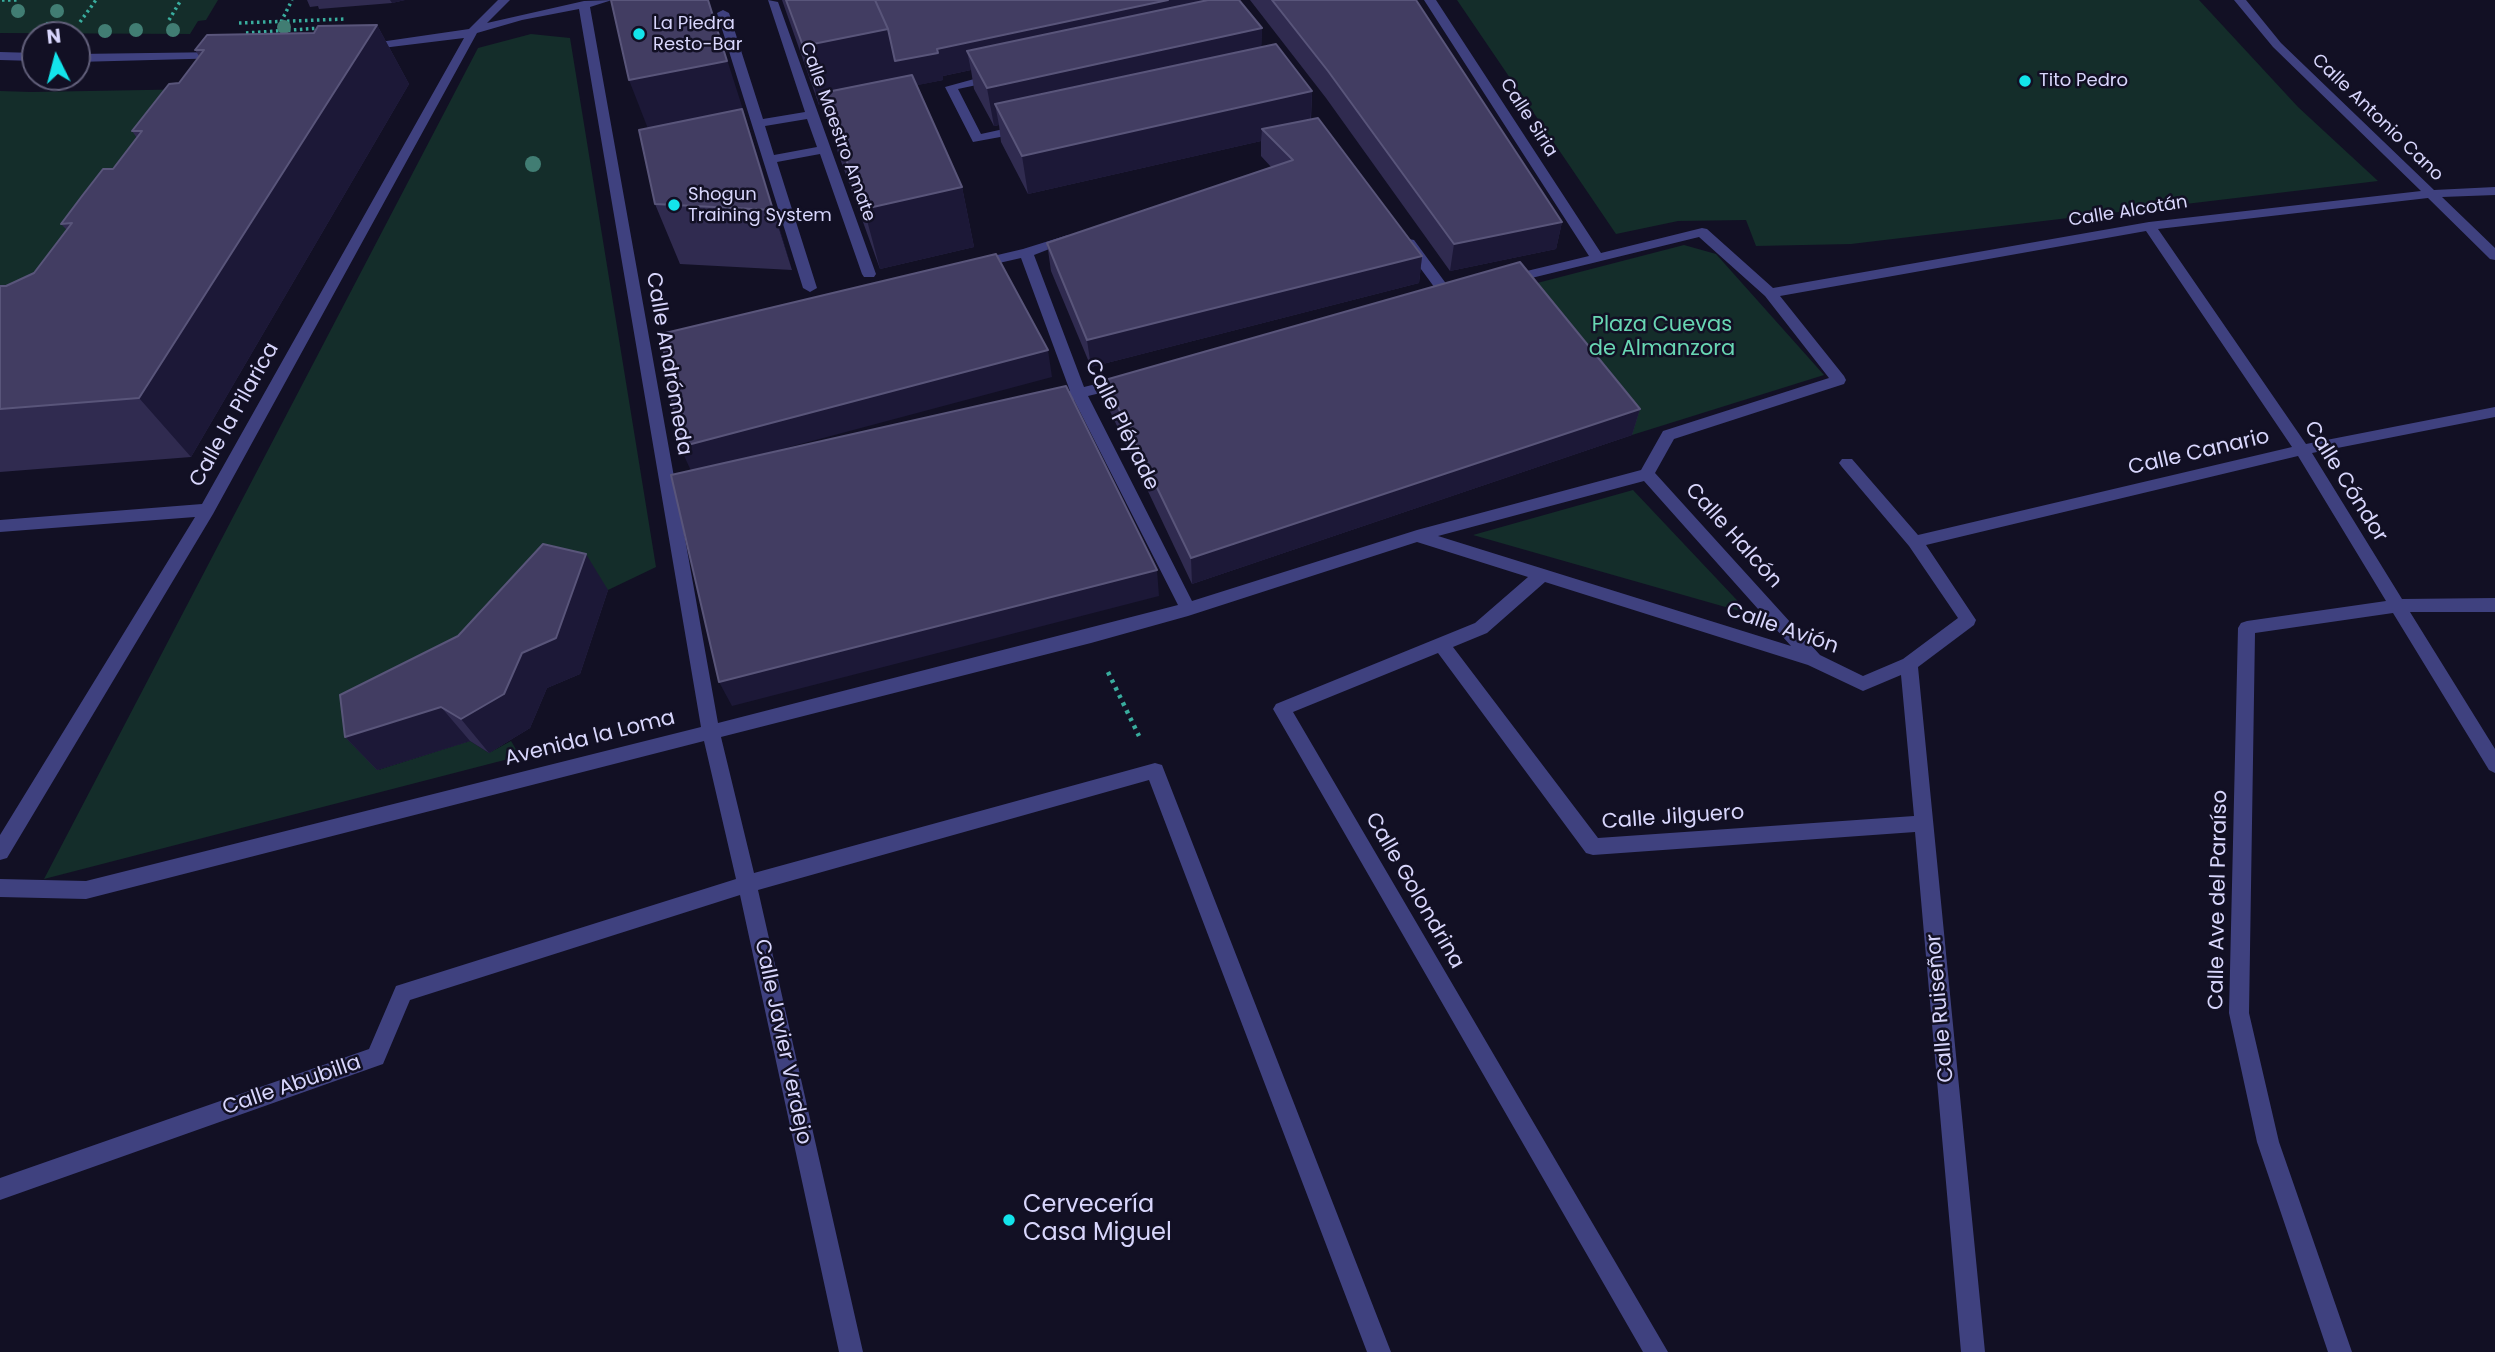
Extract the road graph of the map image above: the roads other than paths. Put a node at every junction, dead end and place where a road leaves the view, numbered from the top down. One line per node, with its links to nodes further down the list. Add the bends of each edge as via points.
1 (504, 0): 8 (street, Calle la Pilarica)
2 (606, 0): 6 (street)
3 (1430, 0): 26 (street, Calle Siria)
4 (2240, 0): 21 (street, Calle Antonio Cano, via 2277,46)
5 (772, 2): 15 (street, Calle Maestro Amate)
6 (584, 4): 8 (street); 52 (street, Calle Andrómeda, via 649,337)
7 (723, 13): 16 (street)
8 (473, 30): 9 (street); 41 (street, Calle la Pilarica)
9 (350, 48)
10 (0, 56): 11 (street)
11 (21, 57)
12 (91, 58): 13 (street)
13 (229, 61)
14 (1004, 75): 17 (street, via 951,87 977,139)
15 (812, 114): 16 (street); 18 (street, Calle Maestro Amate)
16 (758, 124): 19 (street)
17 (1030, 127)
18 (824, 149): 19 (street); 29 (street, Calle Maestro Amate)
19 (770, 160): 33 (street)
20 (2495, 191): 21 (street, Calle Alcotán)
21 (2431, 194): 22 (street, Calle Alcotán); 27 (street, Calle Antonio Cano)
22 (2149, 226): 31 (street, Calle Alcotán); 38 (street, Calle Cóndor)
23 (1400, 232): 32 (street)
24 (1076, 236): 25 (street)
25 (1026, 253): 28 (street); 35 (street, Calle Pléyade)
26 (1596, 256): 30 (street); 31 (street, via 1702,232)
27 (2495, 256)
28 (960, 268)
29 (873, 282)
30 (1488, 285)
31 (1770, 293): 40 (street, via 1839,380 1668,435)
32 (1448, 296)
33 (809, 297)
34 (1145, 376): 35 (street)
35 (1079, 394): 36 (street); 48 (street, Calle Pléyade)
36 (1040, 404)
37 (2495, 412): 38 (street, Calle Canario)
38 (2302, 450): 44 (street, Calle Canario); 46 (street, Calle Cóndor)
39 (1847, 463): 44 (street, Calle Avión)
40 (1647, 474): 43 (street); 50 (street, Calle Halcón)
41 (207, 510): 42 (street); 56 (street, Calle la Pilarica)
42 (0, 526)
43 (1417, 536): 45 (street, Calle Avión); 48 (street)
44 (1916, 542): 51 (street, Calle Avión, via 1968,620)
45 (1542, 575): 49 (street, Calle Golondrina, via 1481,628); 50 (street, Calle Avión)
46 (2396, 606): 47 (street); 53 (street, Calle Cóndor); 64 (street, Calle Ave del Paraíso, via 2246,628 2239,1013 2267,1142)
47 (2495, 606)
48 (1188, 609): 52 (street, Avenida la Loma)
49 (1441, 644): 55 (street, Calle Jilguero, via 1593,847); 62 (street, Calle Golondrina, via 1282,709)
50 (1814, 660): 51 (street, Calle Avión, via 1863,684)
51 (1909, 664): 55 (street, Calle Ruiseñor)
52 (711, 732): 57 (street, Calle Javier Verdejo); 58 (street, Avenida la Loma, via 86,890)
53 (2489, 747): 54 (street, Calle Cóndor)
54 (2495, 765)
55 (1924, 823): 63 (street, Calle Ruiseñor)
56 (0, 852)
57 (747, 884): 59 (street, Calle Abubilla, via 404,993 376,1057); 60 (street, Calle Javier Verdejo); 61 (street, Calle Abubilla, via 1155,771)
58 (0, 888)
59 (0, 1189)
60 (851, 1352)
61 (1379, 1352)
62 (1656, 1352)
63 (1973, 1352)
64 (2340, 1352)

